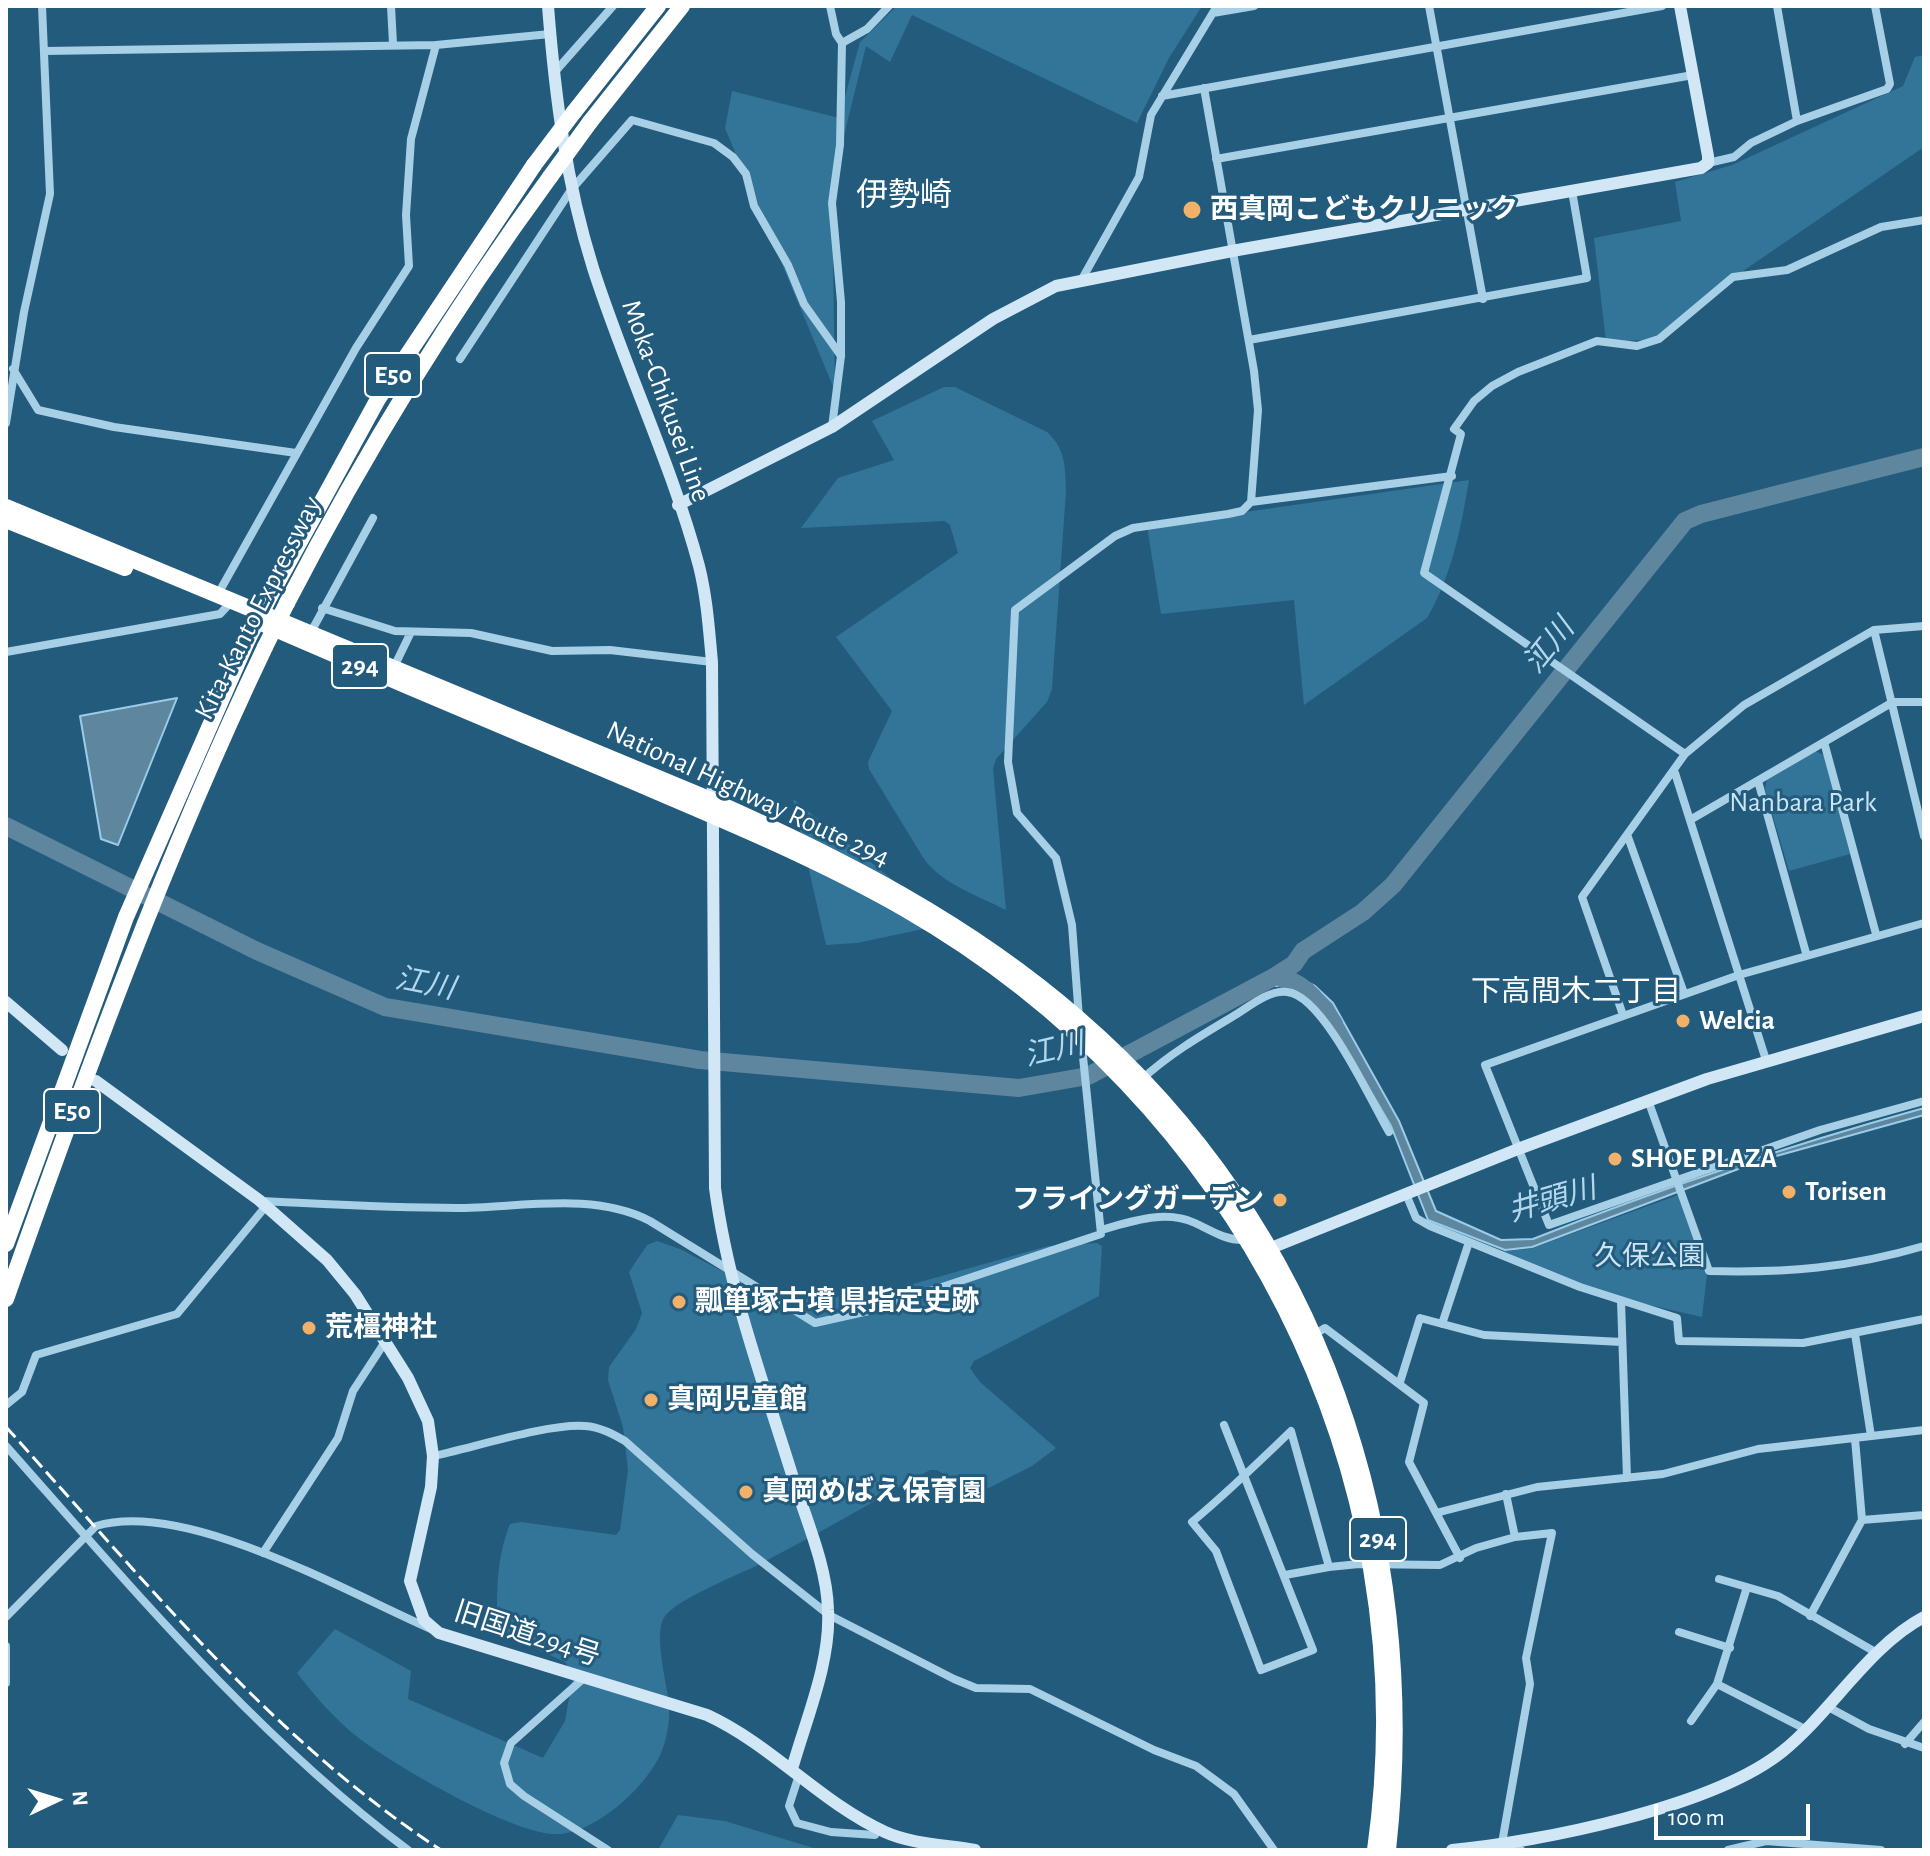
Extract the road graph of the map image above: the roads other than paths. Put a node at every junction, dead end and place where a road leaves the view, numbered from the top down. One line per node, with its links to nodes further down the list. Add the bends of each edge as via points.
1 (42, 6): 23 (street)
2 (391, 6): 20 (street)
3 (548, 6): 18 (street, Moka-Chikusei Line)
4 (613, 6): 24 (street)
5 (658, 6): 95 (highway, Kita-Kanto Expressway / E50, bridge, via 534,165 378,399 270,596 150,858)
6 (682, 6): 99 (highway, Kita-Kanto Expressway / E50, bridge, via 498,248 395,406 287,603 166,865)
7 (830, 6): 19 (street)
8 (889, 6): 19 (street, via 867,29)
9 (1254, 6): 16 (street)
10 (1429, 6): 22 (street)
11 (1603, 6): 17 (street)
12 (1662, 6): 17 (street)
13 (1680, 6): 25 (street)
14 (1777, 6): 29 (street)
15 (1875, 6): 29 (street, via 1887,89)
16 (1215, 10): 27 (street)
17 (1605, 16): 22 (street)
18 (550, 34): 21 (street); 24 (street, Moka-Chikusei Line)
19 (842, 43): 40 (street, via 840,145 832,203)
20 (393, 44): 21 (street); 23 (street)
21 (436, 45): 45 (street, via 411,139 409,266)
22 (1437, 47): 26 (street); 28 (street)
23 (45, 51): 42 (street, via 50,194)
24 (553, 74): 32 (street, Moka-Chikusei Line)
25 (1693, 75): 28 (street); 31 (street)
26 (1204, 88): 27 (street); 30 (street)
27 (1162, 96): 37 (street, via 1151,115 1139,177)
28 (1450, 117): 30 (street); 34 (street)
29 (1797, 121): 31 (street, via 1734,157)
30 (1216, 159): 36 (street)
31 (1708, 163): 33 (street)
32 (571, 190): 40 (street, via 632,120 714,143 746,174 754,206 804,304); 41 (street); 48 (street, Moka-Chikusei Line)
33 (1572, 191): 34 (street); 38 (street, via 1587,278)
34 (1466, 208): 36 (street); 38 (street)
35 (1924, 220): 46 (street, via 1881,227 1787,270 1733,277 1659,339 1637,346 1597,341 1492,386 1454,429 1461,434)
36 (1232, 251): 37 (street); 39 (street)
37 (1082, 279): 44 (street, via 1014,306)
38 (1483, 299): 39 (street)
39 (1249, 340): 47 (street, via 1258,410)
40 (841, 356): 44 (street)
41 (460, 359)
42 (10, 369): 43 (street); 45 (street, via 38,410 114,427)
43 (6, 423)
44 (832, 427): 48 (street)
45 (296, 453): 52 (street)
46 (1452, 476): 47 (street); 64 (street, via 1424,573)
47 (1251, 502): 79 (street, via 1242,511 1133,528 1115,536 1015,610 1008,762 1017,813 1056,858 1072,925)
48 (678, 505): 59 (street, Moka-Chikusei Line, via 699,567)
49 (6, 507): 52 (highway, National Highway Route 294 / 294)
50 (373, 518): 53 (street)
51 (6, 520): 52 (highway, National Highway Route 294 / 294)
52 (225, 601): 56 (highway, National Highway Route 294 / 294); 58 (street, via 220,614); 67 (highway, National Highway Route 294 / 294)
53 (322, 608): 56 (street); 57 (street)
54 (1924, 626): 55 (street)
55 (1874, 630): 61 (street); 64 (street, via 1755,698)
56 (311, 632): 60 (highway, National Highway Route 294 / 294)
57 (411, 632): 59 (street, via 471,633 552,651 610,650); 60 (street)
58 (6, 652)
59 (712, 662): 67 (street, Moka-Chikusei Line)
60 (394, 667): 67 (highway, National Highway Route 294 / 294)
61 (1893, 702): 62 (street); 63 (street); 69 (street)
62 (1924, 702)
63 (1824, 742): 66 (street); 72 (street)
64 (1685, 754): 65 (street)
65 (1675, 773): 68 (street); 70 (street)
66 (1758, 781): 68 (street); 73 (street)
67 (712, 808): 79 (highway, National Highway Route 294 / 294, via 820,849 911,899 1004,959); 80 (highway, National Highway Route 294 / 294, via 907,911 997,968); 98 (street, Moka-Chikusei Line, via 715,1188)
68 (1690, 820): 74 (street)
69 (1924, 836)
70 (1628, 837): 75 (street); 77 (street, via 1582,897)
71 (1924, 923): 72 (street)
72 (1876, 934): 73 (street)
73 (1806, 953): 74 (street)
74 (1739, 975): 75 (street); 83 (street)
75 (1684, 993): 77 (street)
76 (6, 1002): 81 (street)
77 (1623, 1015): 89 (street, via 1485,1065)
78 (1924, 1016): 83 (street)
79 (1079, 1018): 80 (street); 82 (highway, National Highway Route 294 / 294)
80 (1081, 1038): 82 (highway, National Highway Route 294 / 294); 93 (street)
81 (62, 1050)
82 (1106, 1053): 84 (highway, National Highway Route 294 / 294)
83 (1766, 1060): 86 (street)
84 (1134, 1078): 88 (street, via 1272,993 1288,992 1311,1004 1326,1023); 97 (highway, National Highway Route 294 / 294); 97 (highway, National Highway Route 294 / 294, via 1212,1163)
85 (96, 1081): 92 (street, 旧国道294号)
86 (1648, 1100): 89 (street); 90 (street)
87 (1924, 1101): 90 (street)
88 (1389, 1132)
89 (1518, 1149): 90 (street, via 1549,1225); 91 (street)
90 (1678, 1178): 96 (street, via 1709,1271 1788,1273 1874,1261)
91 (1409, 1193): 94 (street, via 1416,1218); 97 (street)
92 (263, 1203): 98 (street, via 600,1206 640,1215); 105 (street, 旧国道294号, via 327,1260); 108 (street, via 184,1308 36,1355 22,1392)
93 (1101, 1230): 97 (street, via 1165,1217 1192,1221); 98 (street, via 873,1310 815,1323)
94 (1469, 1242): 100 (street); 102 (street)
95 (6, 1244)
96 (1924, 1246)
97 (1258, 1247): 103 (highway, National Highway Route 294 / 294); 125 (highway, National Highway Route 294 / 294, via 1328,1404)
98 (730, 1271): 130 (street, Moka-Chikusei Line, via 814,1545)
99 (6, 1299)
100 (1621, 1301): 104 (street, via 1677,1318 1679,1341 1803,1343); 106 (street)
101 (1924, 1319): 104 (street)
102 (1442, 1324): 106 (street, via 1484,1335); 107 (street, via 1420,1318)
103 (1315, 1334): 107 (street, via 1325,1328); 125 (highway, National Highway Route 294 / 294, via 1358,1454)
104 (1855, 1334): 111 (street)
105 (385, 1342): 114 (street, 旧国道294号, via 428,1421); 123 (street, via 353,1391 338,1438)
106 (1622, 1342): 116 (street)
107 (1400, 1382): 118 (street, via 1424,1403 1409,1462)
108 (6, 1405)
109 (1224, 1425): 115 (street)
110 (1924, 1430): 111 (street)
111 (1871, 1436): 112 (street)
112 (1855, 1439): 116 (street, via 1758,1449); 120 (street)
113 (6, 1446): 121 (street)
114 (433, 1456): 130 (street, via 551,1429 585,1426 609,1432); 135 (street, 旧国道294号, via 410,1581 424,1620)
115 (1246, 1474): 126 (street, via 1291,1431); 127 (street); 127 (street, via 1192,1522 1216,1551 1261,1670 1313,1650)
116 (1627, 1478): 117 (street)
117 (1506, 1494): 118 (street); 122 (street)
118 (1436, 1513): 124 (street)
119 (1924, 1515): 120 (street)
120 (1862, 1520): 131 (street)
121 (86, 1536): 123 (street, via 111,1522 175,1525); 132 (street); 152 (street, via 213,1673 350,1806)
122 (1515, 1537): 124 (street); 150 (street, via 1552,1533 1526,1658 1530,1684)
123 (263, 1553): 135 (street)
124 (1460, 1558): 125 (street, via 1440,1565)
125 (1377, 1564): 126 (street); 156 (highway, National Highway Route 294 / 294, via 1384,1720); 157 (highway, National Highway Route 294 / 294, via 1396,1720)
126 (1329, 1567): 127 (street)
127 (1285, 1575)
128 (1719, 1579): 129 (street)
129 (1747, 1587): 131 (street, via 1778,1596); 137 (street)
130 (829, 1615): 148 (street); 155 (street, via 954,1679 976,1688 1030,1689 1196,1766 1234,1794)
131 (1810, 1616): 138 (street)
132 (6, 1617)
133 (1924, 1617): 138 (street)
134 (1679, 1632): 137 (street)
135 (439, 1633): 139 (street, 旧国道294号)
136 (6, 1646): 140 (street)
137 (1730, 1648): 141 (street)
138 (1877, 1653): 142 (street)
139 (584, 1678): 148 (street, 旧国道294号, via 707,1715 742,1732); 153 (street, via 511,1743 504,1763 510,1784 524,1796)
140 (6, 1683)
141 (1717, 1684): 143 (street); 145 (street)
142 (1830, 1708): 145 (street); 146 (street)
143 (1691, 1721)
144 (1924, 1722): 146 (street)
145 (1807, 1730): 150 (street, via 1770,1759 1683,1801)
146 (1905, 1744): 147 (street)
147 (1924, 1748)
148 (795, 1772): 149 (street, 旧国道294号); 149 (street, via 789,1806 797,1823 831,1832 875,1835)
149 (879, 1829): 154 (street, 旧国道294号)
150 (1502, 1843): 151 (street); 159 (street)
151 (1471, 1849): 158 (street)
152 (408, 1850)
153 (608, 1850)
154 (975, 1850)
155 (1274, 1850)
156 (1375, 1850)
157 (1388, 1850)
158 (1452, 1850)
159 (1521, 1850)
160 (1728, 1850): 161 (street, via 1766,1841)
161 (1881, 1850)

